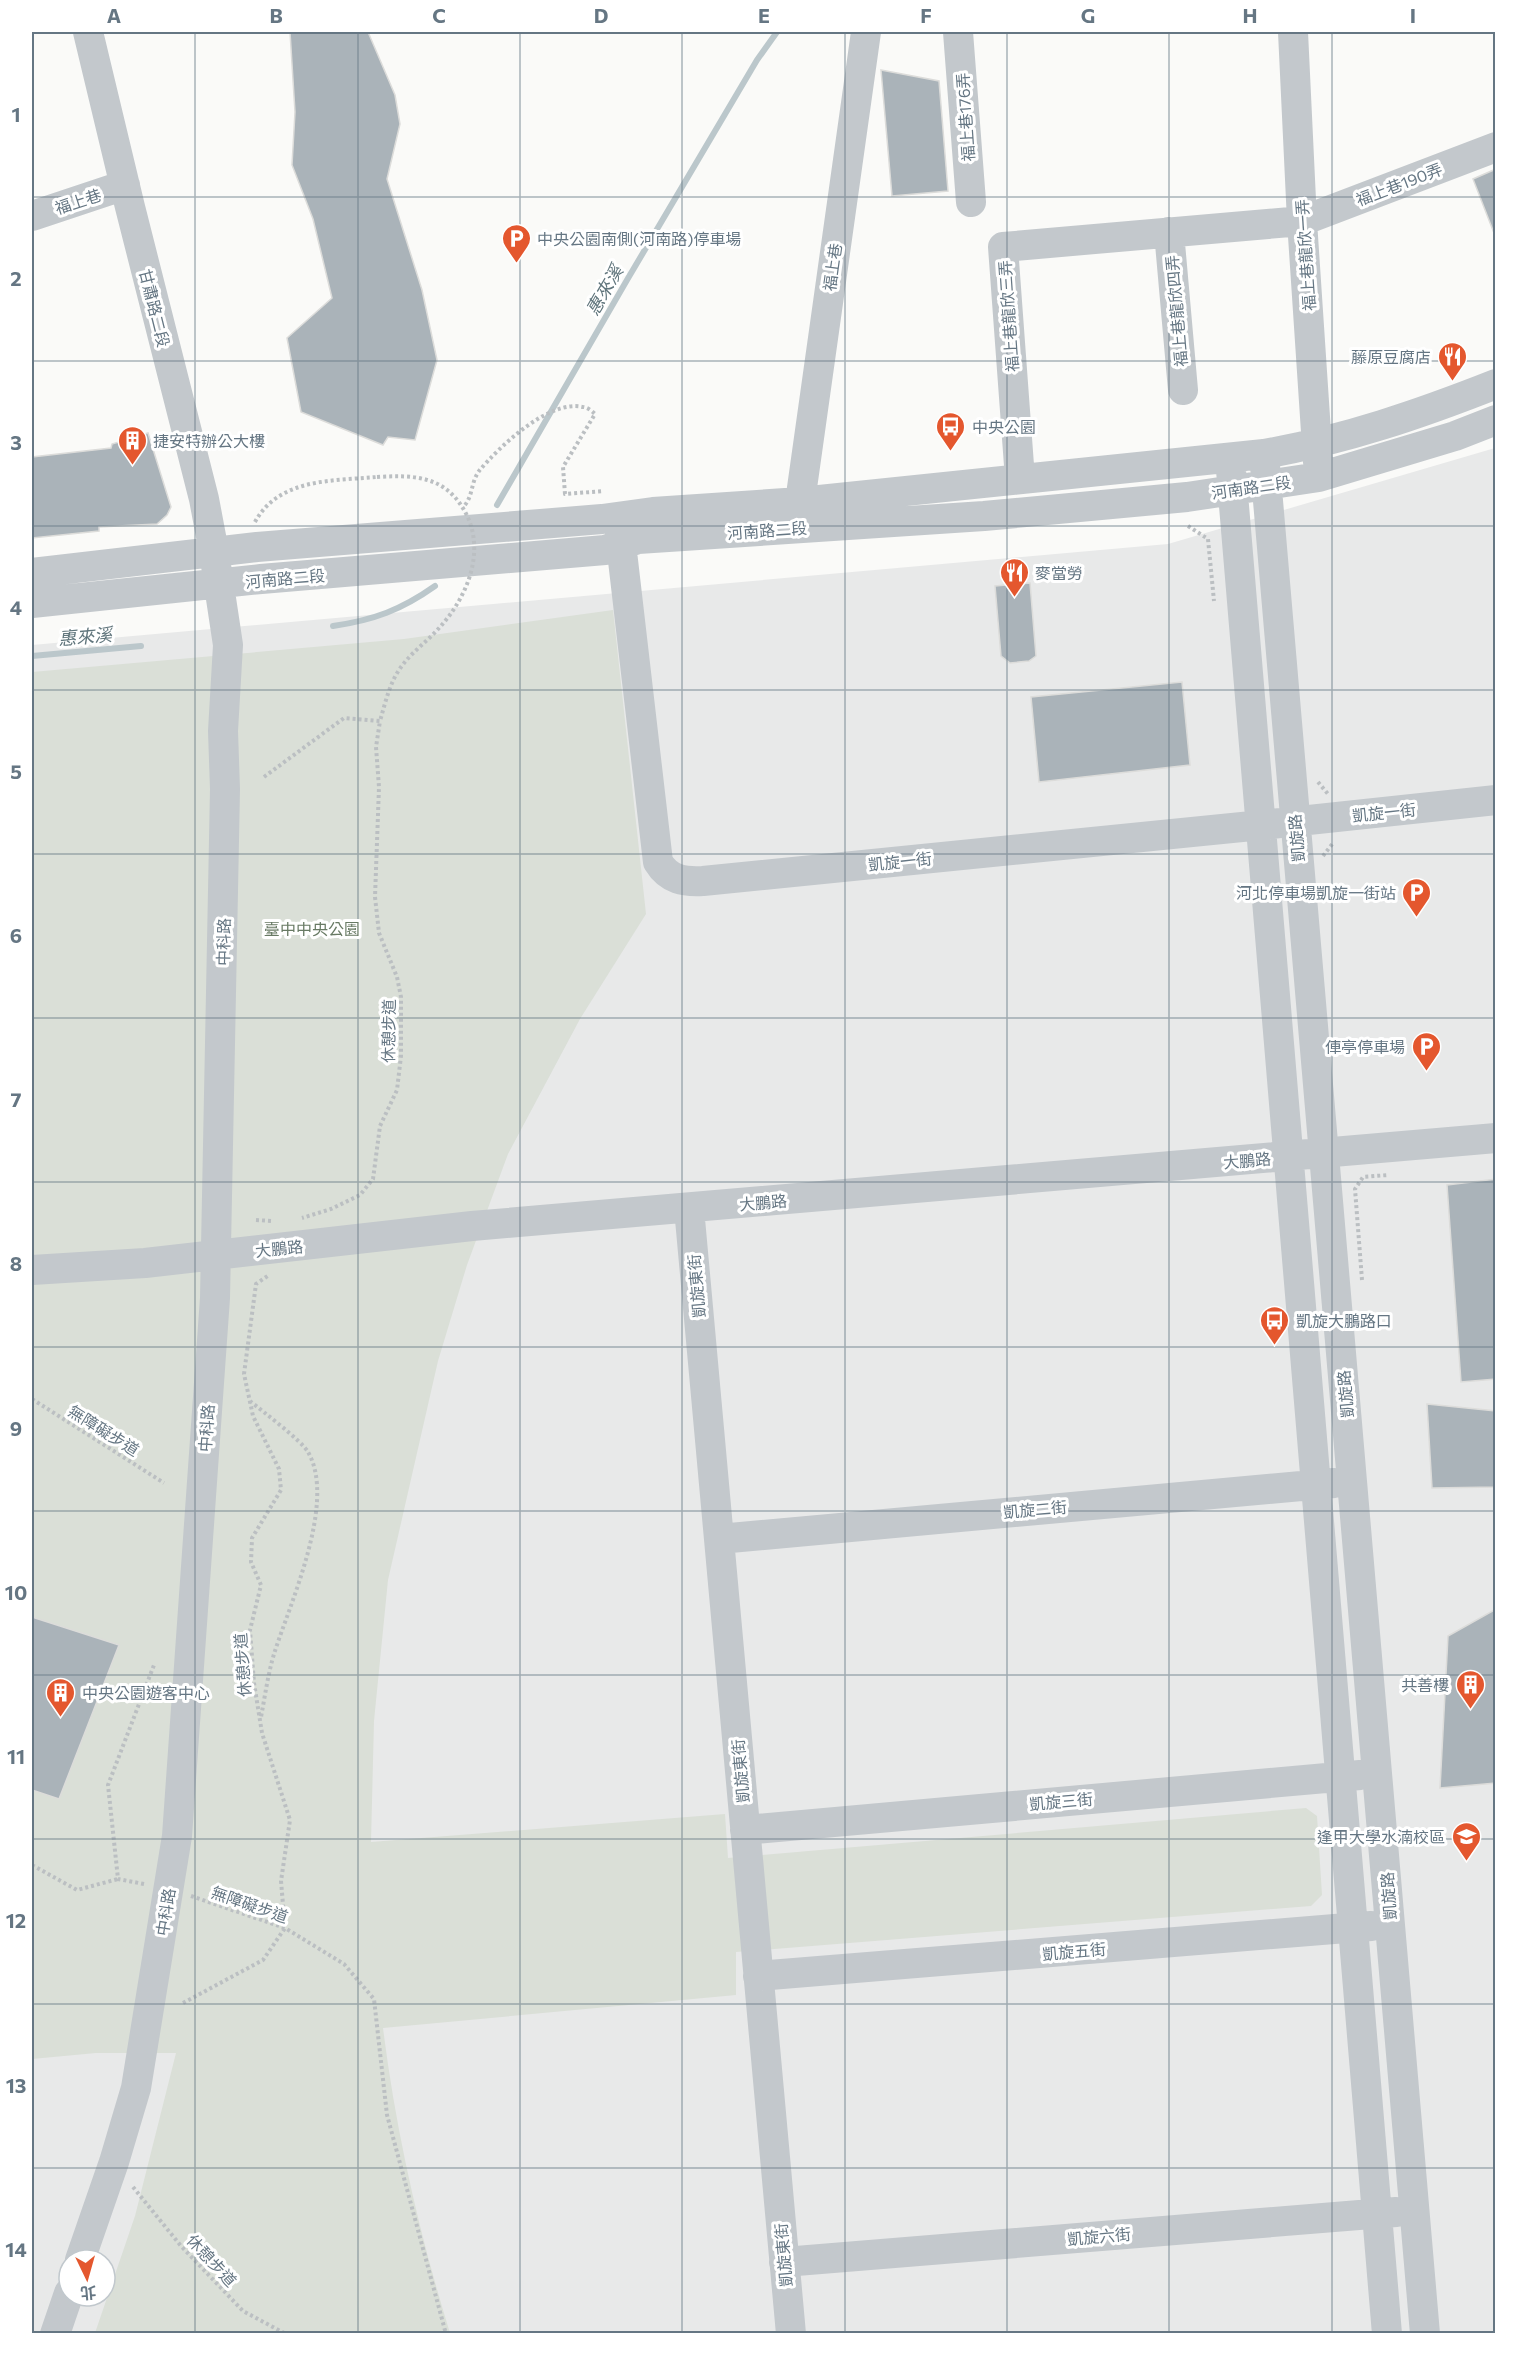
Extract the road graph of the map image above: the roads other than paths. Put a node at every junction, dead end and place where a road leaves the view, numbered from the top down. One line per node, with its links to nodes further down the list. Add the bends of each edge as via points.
1 (88, 32): 6 (street, 甘肅路二段)
2 (866, 32): 21 (street, 福上巷)
3 (958, 32): 7 (street, 福上巷176弄)
4 (1293, 32): 9 (street, 福上巷龍欣一弄)
5 (1496, 147): 9 (street, 福上巷190弄)
6 (124, 185): 8 (street, 福上巷); 23 (street, 甘肅路二段)
7 (971, 202)
8 (32, 216)
9 (1302, 221): 10 (street, 福上巷190弄); 14 (street, 福上巷龍欣一弄)
10 (1169, 232): 12 (street, 福上巷龍欣四弄); 18 (street, 福上巷龍欣三弄, via 1003,248)
11 (1496, 384): 14 (street, 河南路二段)
12 (1183, 390)
13 (1496, 420): 17 (street, 河南路二段)
14 (1317, 445): 15 (street, 河南路二段); 17 (street, 福上巷龍欣一弄)
15 (1264, 454): 16 (street, 河南路二段); 19 (street, 凱旋路)
16 (1230, 458): 18 (street, 河南路二段); 20 (street, 凱旋路)
17 (1319, 477): 19 (street, 河南路二段)
18 (1020, 479): 21 (street, 河南路二段)
19 (1267, 485): 20 (street, 河南路二段); 28 (street, 凱旋路)
20 (1233, 490): 22 (street, 河南路二段, via 1034,512 638,539); 29 (street, 凱旋路)
21 (800, 502): 22 (street, 河南路二段)
22 (617, 517): 23 (street, 河南路二段); 25 (street, 河南路二段, via 605,550); 29 (street, 凱旋一街, via 658,862 678,880 703,881)
23 (214, 552): 24 (street, 河南路二段); 25 (street, 甘肅路二段)
24 (32, 573)
25 (219, 584): 26 (street, 河南路二段); 34 (street, 中科路, via 228,645 223,731)
26 (32, 603)
27 (1496, 800): 28 (street, 凱旋一街)
28 (1294, 821): 29 (street, 凱旋一街); 31 (street, 凱旋路)
29 (1262, 825): 32 (street, 凱旋路)
30 (1496, 1138): 31 (street, 大鵬路)
31 (1324, 1153): 32 (street, 大鵬路); 36 (street, 凱旋路)
32 (1289, 1156): 33 (street, 大鵬路); 37 (street, 凱旋路)
33 (688, 1208): 34 (street, 大鵬路, via 472,1226); 38 (street, 凱旋東街)
34 (217, 1256): 35 (street, 大鵬路); 47 (street, 中科路, via 177,1836 136,2088)
35 (32, 1270)
36 (1352, 1482): 37 (street, 凱旋二街); 39 (street, 凱旋路)
37 (1315, 1484): 38 (street, 凱旋二街); 40 (street, 凱旋路)
38 (719, 1539): 41 (street, 凱旋東街)
39 (1378, 1774): 40 (street, 凱旋三街); 42 (street, 凱旋路)
40 (1340, 1777): 41 (street, 凱旋三街); 43 (street, 凱旋路)
41 (745, 1830): 44 (street, 凱旋東街)
42 (1390, 1924): 43 (street, 凱旋五街); 45 (street, 凱旋路)
43 (1353, 1929): 44 (street, 凱旋五街); 46 (street, 凱旋路)
44 (758, 1976): 48 (street, 凱旋東街)
45 (1414, 2210): 46 (street, 凱旋六街); 53 (street, 凱旋路)
46 (1376, 2213): 48 (street, 凱旋六街); 52 (street, 凱旋路)
47 (84, 2248)
48 (784, 2262): 51 (street, 凱旋東街)
49 (64, 2308): 50 (street)
50 (55, 2334)
51 (791, 2334)
52 (1387, 2334)
53 (1425, 2334)

